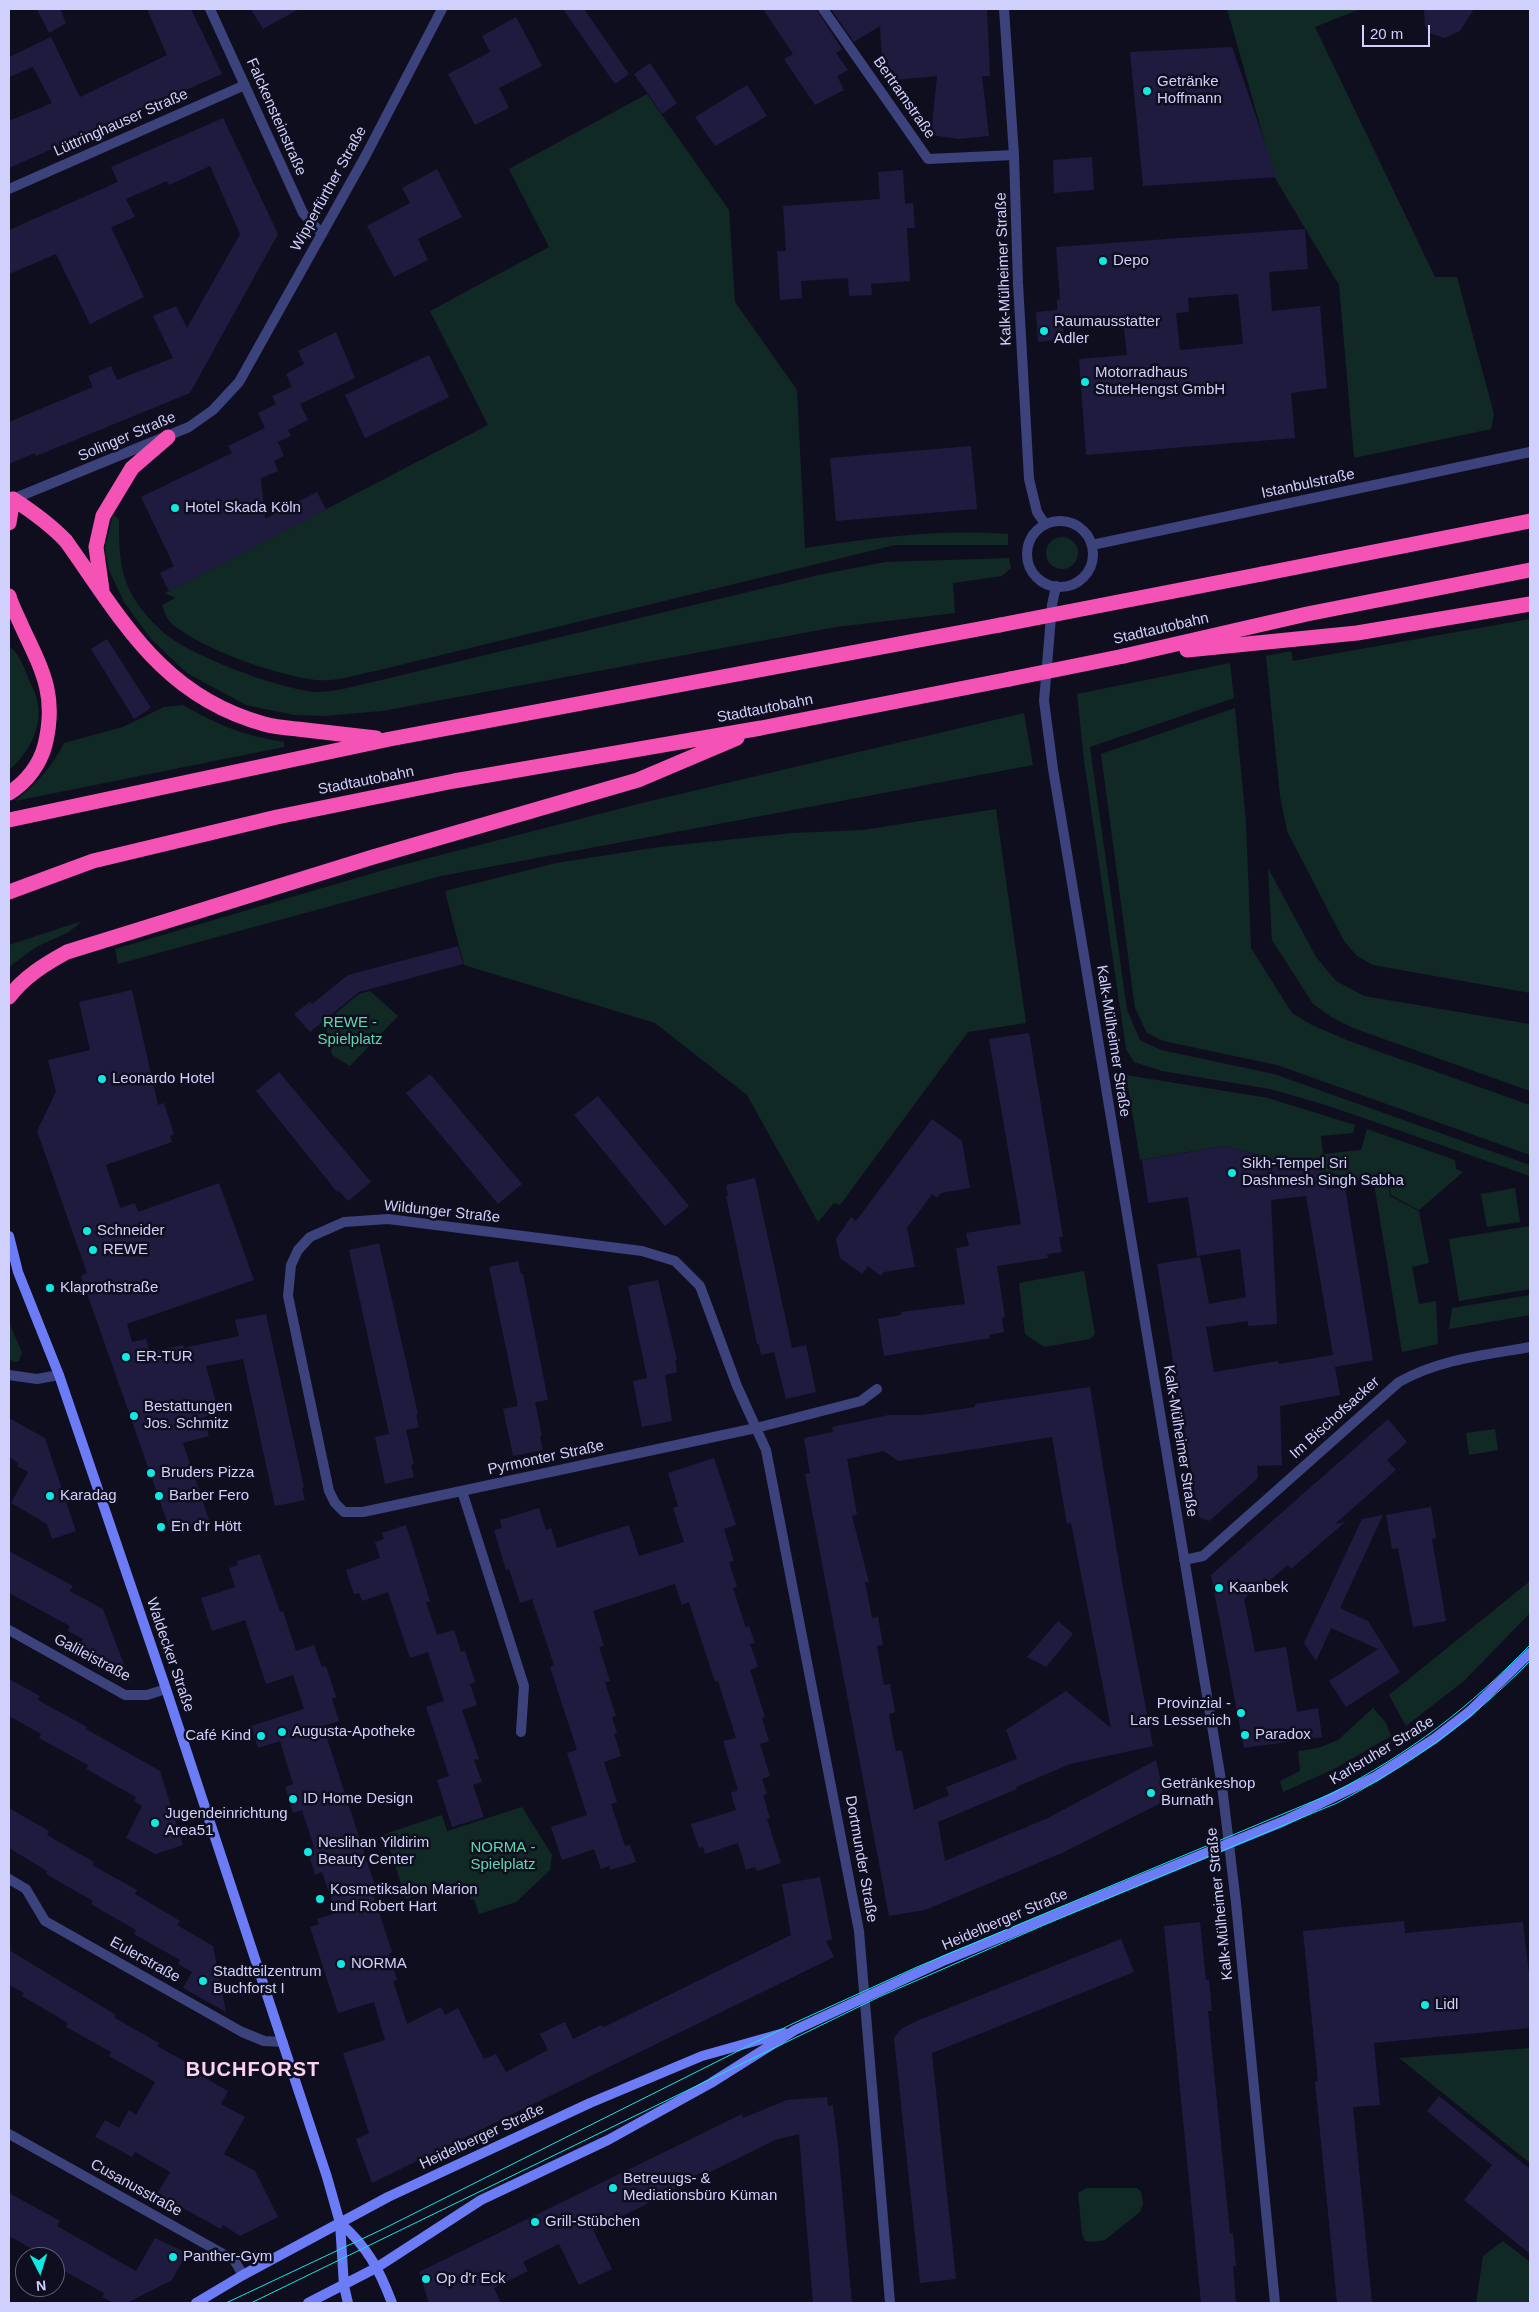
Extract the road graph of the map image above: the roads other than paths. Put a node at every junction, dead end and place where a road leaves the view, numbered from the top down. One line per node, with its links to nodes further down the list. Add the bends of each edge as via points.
1 (210, 9): 5 (street, Falckensteinstraße)
2 (442, 9): 8 (street, Wipperfürther Straße)
3 (823, 9): 6 (street, Bertramstraße, via 928,159)
4 (1004, 9): 6 (street, Kalk-Mülheimer Straße)
5 (245, 85): 7 (street, Lüttringhauser Straße); 8 (street, Falckensteinstraße, via 303,214)
6 (1014, 155): 15 (street, Kalk-Mülheimer Straße, via 1029,479)
7 (9, 189)
8 (322, 234): 9 (street, Wipperfürther Straße)
9 (239, 382): 10 (street, Solinger Straße, via 213,410)
10 (168, 437): 12 (street, Solinger Straße); 20 (highway, via 132,468 103,516 96,547)
11 (1530, 452): 16 (street, Istanbulstraße)
12 (10, 500): 14 (highway); 20 (highway, via 54,529 66,541)
13 (1530, 521): 26 (highway, bridge, via 1000,625)
14 (9, 523)
15 (1044, 524): 16 (street, via 1063,520 1074,523 1084,530); 18 (street, via 1034,532 1029,542 1028,563 1040,580)
16 (1092, 545): 18 (street, via 1093,561 1089,572 1071,586)
17 (1530, 570): 24 (highway, Stadtautobahn, via 1307,614)
18 (1056, 586): 40 (street, Kalk-Mülheimer Straße, via 1044,701 1053,770)
19 (9, 596): 23 (highway)
20 (104, 597): 26 (highway, via 154,659 188,690 228,712 265,725)
21 (1530, 604): 24 (highway, via 1356,633)
22 (9, 626): 23 (highway)
23 (27, 637): 27 (highway, via 50,695 50,726 42,756 33,771)
24 (1124, 656): 25 (highway, Stadtautobahn, bridge)
25 (761, 728): 29 (highway, Stadtautobahn, via 454,781 277,816 94,861); 30 (highway, via 638,780 363,860 67,952 40,967)
26 (390, 739): 28 (highway)
27 (9, 793)
28 (9, 820)
29 (9, 892)
30 (9, 997)
31 (9, 1236): 33 (street, Waldecker Straße)
32 (9, 1260): 33 (street, Waldecker Straße)
33 (18, 1272): 36 (street, Waldecker Straße)
34 (1530, 1347): 40 (street, Im Bischofsacker, via 1446,1362 1421,1369 1399,1382 1203,1556)
35 (9, 1375): 36 (street, via 37,1379)
36 (59, 1375): 43 (street, Waldecker Straße)
37 (877, 1389): 38 (street, Pyrmonter Straße, via 861,1401)
38 (756, 1428): 39 (street, Pyrmonter Straße); 39 (street, Wildunger Straße, via 700,1286 675,1261 642,1251 388,1219 344,1222 310,1237 290,1265 288,1296 334,1503 344,1512 353,1512); 47 (street, Dortmunder Straße, via 766,1450 846,1856 859,1931)
39 (462, 1491): 44 (street, via 524,1686)
40 (1184, 1560): 45 (street, Kalk-Mülheimer Straße)
41 (9, 1630): 43 (street, Galileistraße, via 125,1695 146,1695)
42 (1530, 1653): 45 (street, Karlsruher Straße, via 1469,1712 1413,1753 1335,1798)
43 (166, 1689): 49 (street, Waldecker Straße)
44 (521, 1732)
45 (1229, 1843): 47 (street, Heidelberger Straße); 60 (street, Kalk-Mülheimer Straße)
46 (9, 1879): 49 (street, Eulerstraße, via 26,1889 45,1921 242,2032 264,2041)
47 (865, 1996): 48 (street, Heidelberger Straße); 59 (street, Dortmunder Straße)
48 (795, 2030): 51 (street, Heidelberger Straße, via 702,2056 590,2103 396,2193); 52 (street, Heidelberger Straße, via 711,2083 608,2140 481,2200)
49 (284, 2042): 51 (street, Waldecker Straße)
50 (9, 2134): 53 (street, Cusanusstraße, via 234,2260)
51 (340, 2223): 52 (street, via 359,2239); 53 (street, Heidelberger Straße); 54 (street, Waldecker Straße)
52 (376, 2268): 54 (street, Heidelberger Straße); 58 (street)
53 (243, 2274): 55 (street, Heidelberger Straße)
54 (344, 2286): 56 (street, Heidelberger Straße); 57 (street, Waldecker Straße)
55 (196, 2303)
56 (308, 2303)
57 (348, 2303)
58 (392, 2303)
59 (890, 2303)
60 (1275, 2303)

